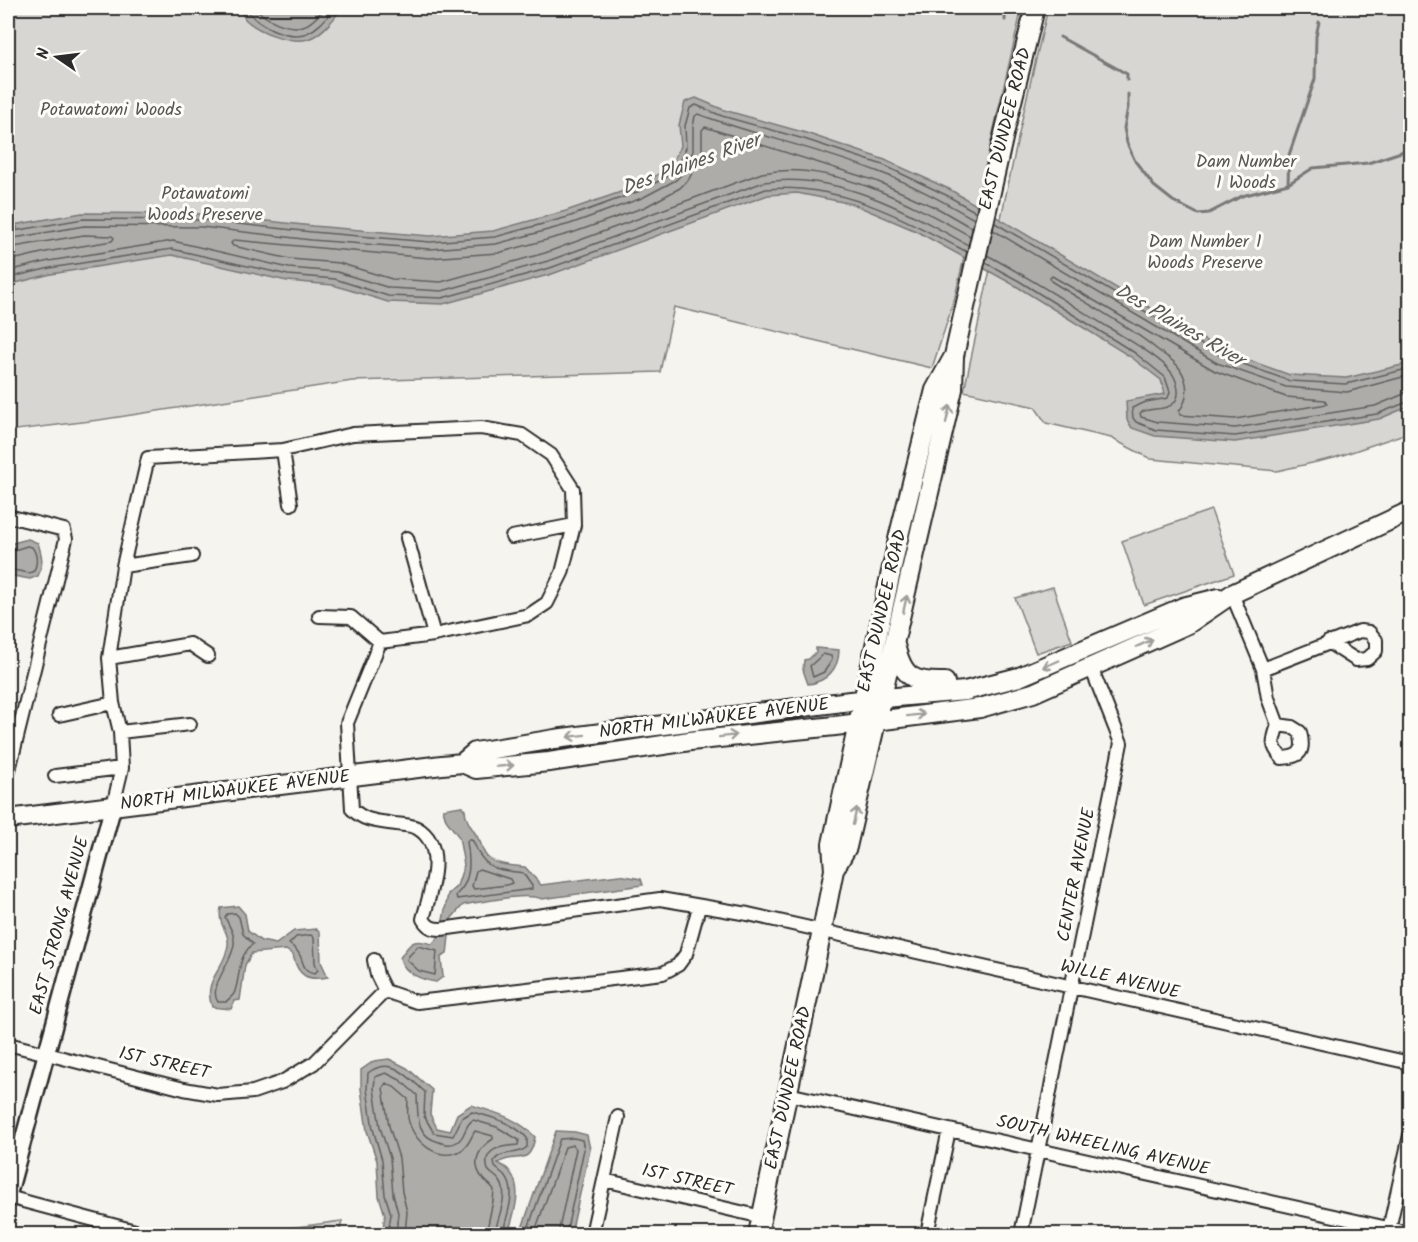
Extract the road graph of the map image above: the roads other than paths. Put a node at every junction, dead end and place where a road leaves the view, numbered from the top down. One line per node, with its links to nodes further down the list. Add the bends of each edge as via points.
1 (1035, 8): 2 (main road, EAST DUNDEE ROAD)
2 (954, 356): 17 (main road, EAST DUNDEE ROAD, one-way to 2, via 953,389); 24 (main road, EAST DUNDEE ROAD, via 935,390)
3 (283, 450): 4 (street); 7 (street, via 353,434 481,428 522,435 550,455 573,489); 11 (street, via 148,458)
4 (291, 504)
5 (1410, 511): 12 (main road)
6 (8, 516): 34 (street, via 64,530 66,539)
7 (574, 525): 8 (street); 14 (street, via 562,573 547,603 530,615)
8 (512, 537)
9 (407, 538): 14 (street)
10 (192, 556): 11 (street)
11 (123, 566): 19 (street)
12 (1232, 594): 20 (main road, NORTH MILWAUKEE AVENUE, one-way to 12, via 1188,624); 21 (street); 22 (main road, one-way to 22, via 1183,606)
13 (319, 616): 15 (street, via 351,617)
14 (434, 635): 15 (street)
15 (380, 642): 36 (street, via 347,723)
16 (1328, 642): 16 (street, via 1360,631 1369,632 1376,640 1376,651 1367,659 1356,660); 21 (street)
17 (895, 645): 22 (main road, via 909,676 921,681); 23 (main road, EAST DUNDEE ROAD)
18 (208, 656): 19 (street, via 190,644)
19 (109, 658): 25 (street)
20 (1091, 667): 27 (main road, NORTH MILWAUKEE AVENUE, one-way to 20, via 980,708 1033,693); 43 (street, CENTER AVENUE, via 1121,743)
21 (1263, 669): 30 (street)
22 (1019, 678): 23 (main road, NORTH MILWAUKEE AVENUE, via 965,691)
23 (883, 698): 24 (main road, NORTH MILWAUKEE AVENUE); 27 (main road, EAST DUNDEE ROAD)
24 (863, 700): 28 (main road, EAST DUNDEE ROAD); 32 (main road, NORTH MILWAUKEE AVENUE, one-way to 32, via 555,739 475,752)
25 (113, 703): 26 (street); 31 (street)
26 (59, 715)
27 (877, 721): 28 (main road, NORTH MILWAUKEE AVENUE); 39 (main road, EAST DUNDEE ROAD, one-way to 27, via 848,847)
28 (858, 723): 32 (main road, NORTH MILWAUKEE AVENUE, one-way to 28, via 476,769 549,762); 39 (main road, EAST DUNDEE ROAD, via 832,844)
29 (190, 724): 31 (street)
30 (1278, 725)
31 (120, 732): 33 (street)
32 (462, 763): 36 (main road, NORTH MILWAUKEE AVENUE)
33 (122, 768): 35 (street); 37 (street)
34 (8, 774)
35 (55, 776)
36 (351, 776): 37 (main road, NORTH MILWAUKEE AVENUE); 40 (street, WILLE AVENUE, via 352,808 357,814 367,820 415,827 427,836 435,869 423,919 433,929 660,899)
37 (113, 806): 38 (main road, NORTH MILWAUKEE AVENUE); 46 (street, EAST STRONG AVENUE)
38 (8, 819)
39 (834, 870): 41 (main road, EAST DUNDEE ROAD)
40 (699, 907): 41 (street, WILLE AVENUE); 44 (street, via 686,954 678,965 663,973 417,1002)
41 (822, 931): 43 (street, WILLE AVENUE); 48 (main road, EAST DUNDEE ROAD)
42 (374, 960): 44 (street)
43 (1072, 987): 47 (street, WILLE AVENUE); 52 (street, CENTER AVENUE)
44 (385, 991): 46 (street, 1ST STREET, via 314,1063 282,1082 253,1092 218,1095 184,1089)
45 (8, 1044): 46 (street, 1ST STREET)
46 (46, 1053): 54 (street, EAST STRONG AVENUE)
47 (1410, 1063)
48 (788, 1094): 50 (street, SOUTH WHEELING AVENUE); 55 (main road, EAST DUNDEE ROAD)
49 (618, 1117): 53 (street)
50 (949, 1130): 52 (street, SOUTH WHEELING AVENUE); 60 (street)
51 (1410, 1135): 56 (street)
52 (1039, 1150): 56 (street, SOUTH WHEELING AVENUE); 61 (street, CENTER AVENUE)
53 (604, 1180): 55 (street, 1ST STREET); 59 (street)
54 (8, 1197): 57 (street)
55 (760, 1226)
56 (1389, 1231): 58 (street, SOUTH WHEELING AVENUE)
57 (139, 1232)
58 (1410, 1233)
59 (592, 1234)
60 (927, 1234)
61 (1021, 1234)

